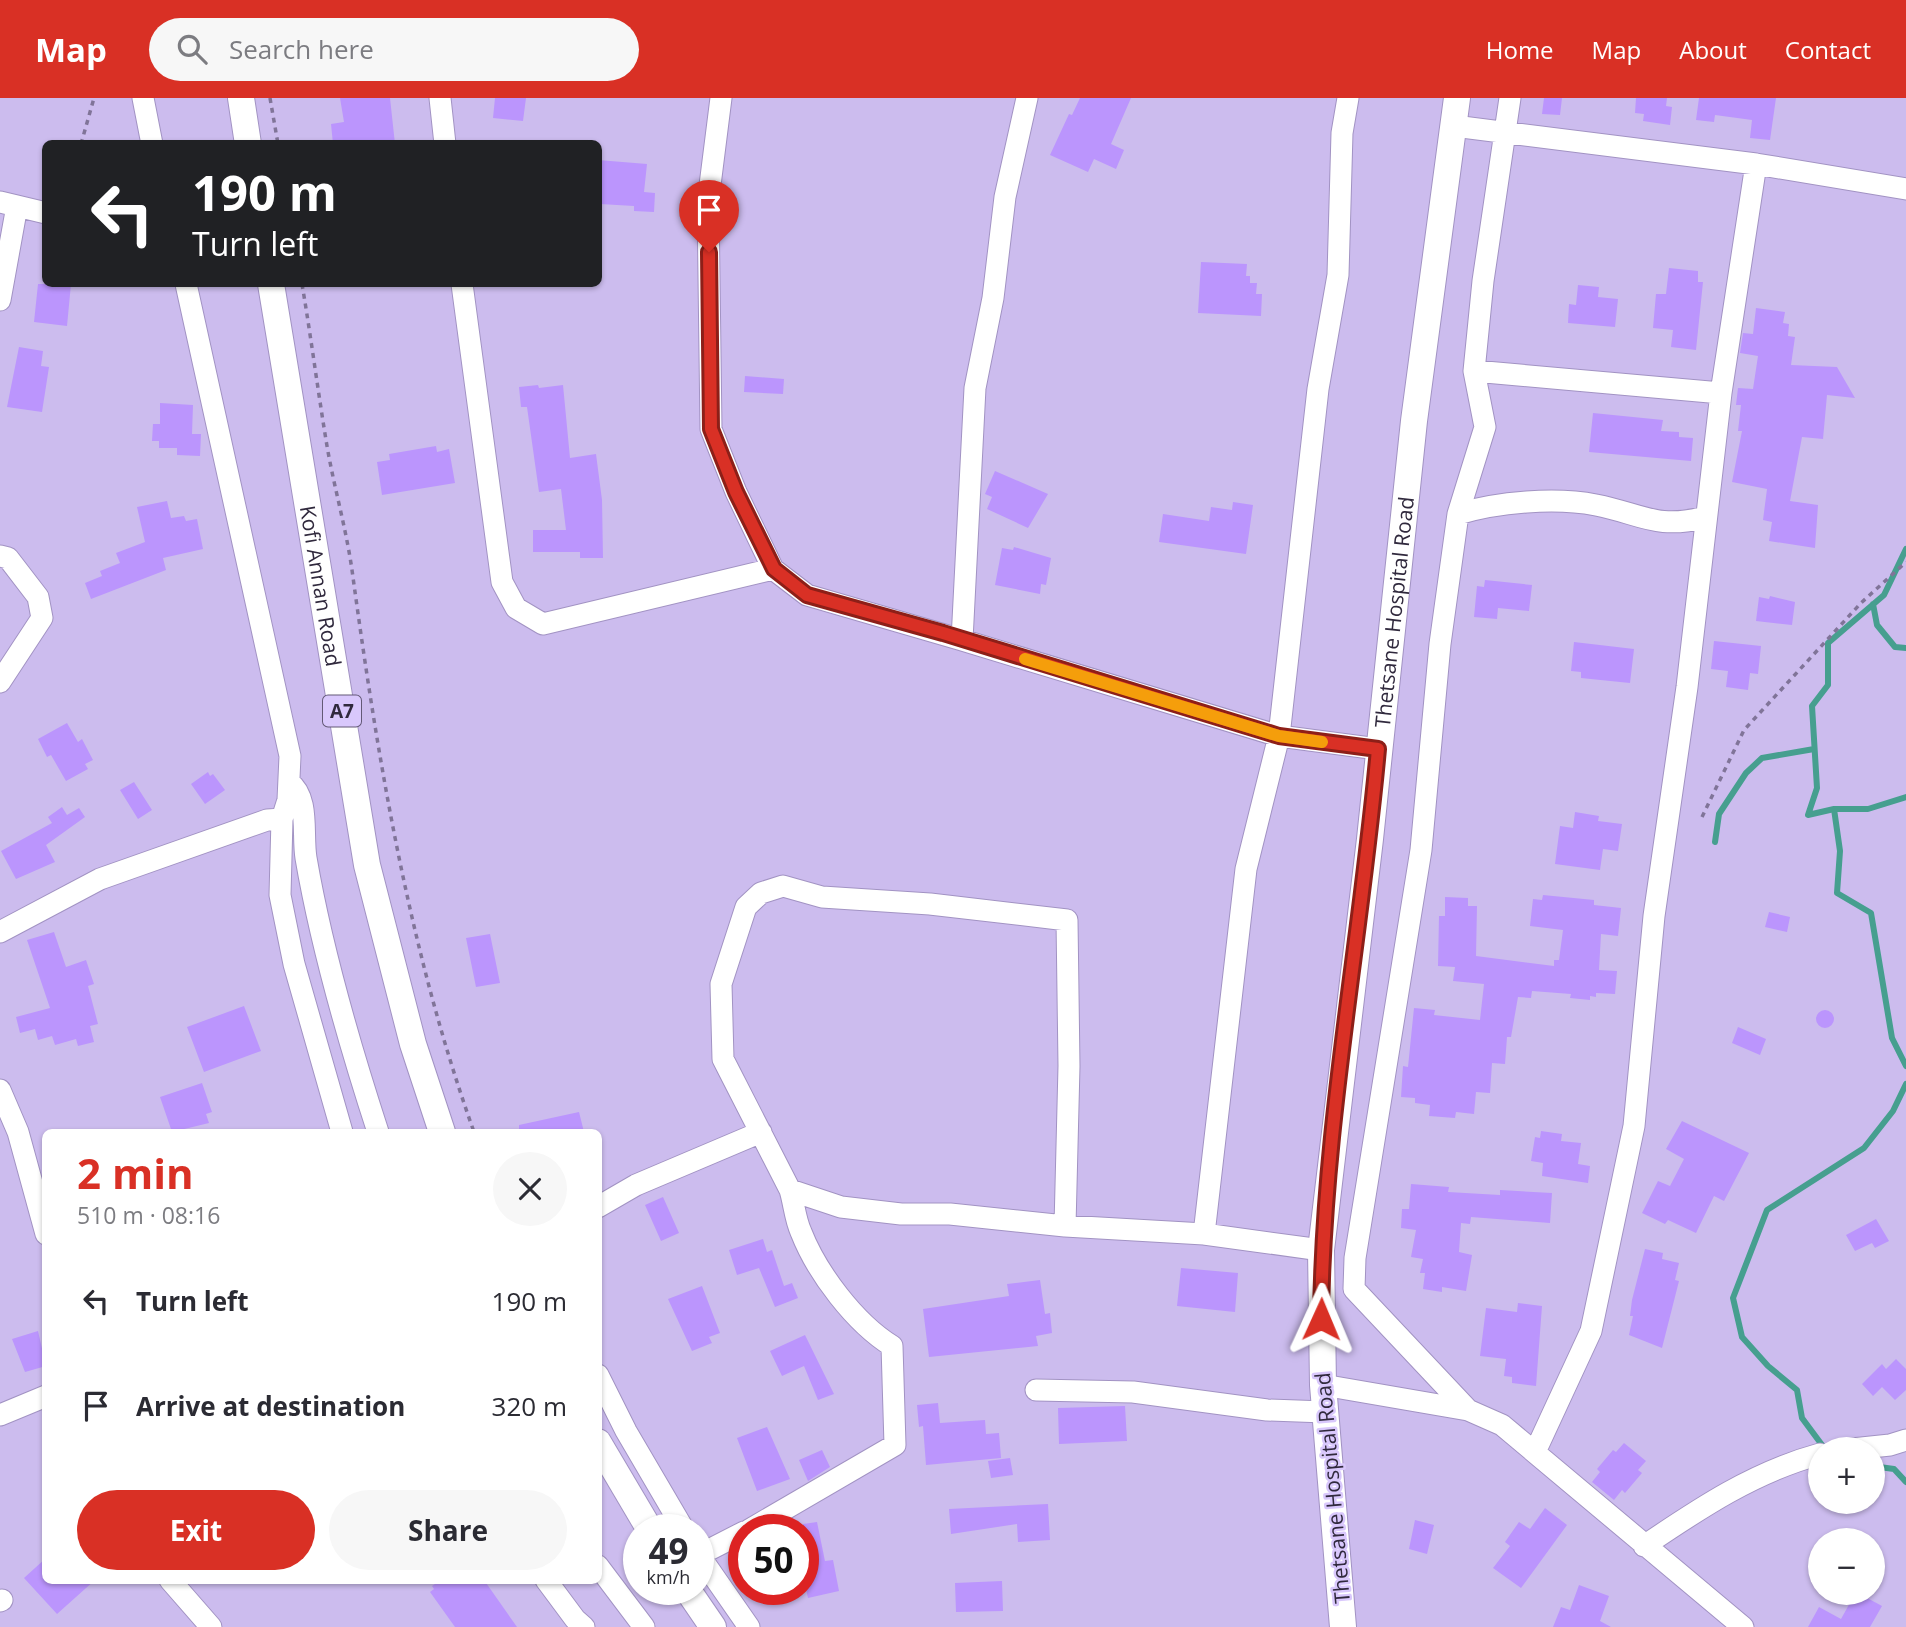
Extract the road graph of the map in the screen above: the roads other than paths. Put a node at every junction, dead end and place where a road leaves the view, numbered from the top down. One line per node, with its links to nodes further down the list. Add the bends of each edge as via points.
1 (143, 98): 11 (street)
2 (241, 98): 12 (main road)
3 (440, 98): 13 (street)
4 (721, 98): 27 (street, via 708,201 711,429)
5 (1027, 98): 28 (street, via 1005,197 993,298 975,388)
6 (1348, 98): 30 (street, via 1342,133 1338,275 1318,389)
7 (1457, 98): 9 (main road, Thetsane Hospital Road)
8 (1510, 98): 10 (street)
9 (1454, 126): 10 (street); 31 (main road, Thetsane Hospital Road, via 1414,421)
10 (1504, 134): 14 (street); 22 (street)
11 (151, 140)
12 (247, 140)
13 (445, 140)
14 (1756, 164): 15 (street); 23 (street)
15 (1906, 189)
16 (8, 204): 17 (street); 21 (street)
17 (42, 212)
18 (187, 287): 32 (street, via 290,756)
19 (271, 287): 38 (main road, Kofi Annan Road / A7, via 367,864 413,1044)
20 (462, 287): 27 (street, via 502,582 516,608 544,624)
21 (0, 300)
22 (1474, 372): 23 (street); 24 (street, via 1485,427)
23 (1721, 393): 25 (street)
24 (1458, 514): 25 (street, via 1516,502 1595,505 1678,524); 50 (street, via 1440,645 1421,850 1355,1258 1354,1289)
25 (1706, 517): 56 (street, via 1654,916 1634,1126 1591,1331)
26 (0, 556): 29 (street, via 8,558 38,597 42,618)
27 (774, 569): 28 (street, via 807,595)
28 (962, 640): 30 (street)
29 (0, 682)
30 (1279, 736): 31 (street); 44 (street, via 1246,869)
31 (1378, 749): 45 (main road, Thetsane Hospital Road)
32 (289, 782): 33 (street); 37 (street, via 302,802 306,856 328,956)
33 (282, 819): 34 (street, via 267,820 100,879); 36 (street, via 280,895 294,964)
34 (0, 932)
35 (0, 1090): 42 (street, via 18,1132)
36 (341, 1129)
37 (377, 1129)
38 (441, 1129)
39 (761, 1132): 40 (street); 41 (street, via 636,1185); 43 (street, via 723,1059 721,984 746,907 761,893 783,886 821,897 1067,920)
40 (790, 1190): 43 (street, via 841,1206); 60 (street, via 801,1233 842,1302 870,1333 892,1346 895,1445)
41 (602, 1205)
42 (42, 1219)
43 (1065, 1226): 44 (street)
44 (1204, 1234): 45 (street)
45 (1321, 1250): 47 (main road, Thetsane Hospital Road)
46 (602, 1383): 59 (street)
47 (1323, 1385): 50 (street); 51 (main road, Thetsane Hospital Road)
48 (1036, 1390): 51 (street, via 1145,1393 1267,1410)
49 (42, 1398): 52 (street)
50 (1468, 1410): 56 (street, via 1502,1425)
51 (1325, 1412): 72 (main road, Thetsane Hospital Road)
52 (0, 1415)
53 (1906, 1440): 54 (street)
54 (1885, 1446)
55 (602, 1450): 58 (main road)
56 (1535, 1452): 61 (street)
57 (1808, 1457): 61 (street, via 1783,1464 1719,1495)
58 (640, 1514)
59 (675, 1514)
60 (776, 1514)
61 (1644, 1546): 73 (street)
62 (602, 1571): 69 (street)
63 (714, 1577): 71 (street)
64 (173, 1584): 68 (street)
65 (549, 1584): 67 (street)
66 (698, 1605): 70 (main road)
67 (576, 1624)
68 (211, 1627)
69 (644, 1627)
70 (713, 1627)
71 (749, 1627)
72 (1343, 1627)
73 (1744, 1627)

